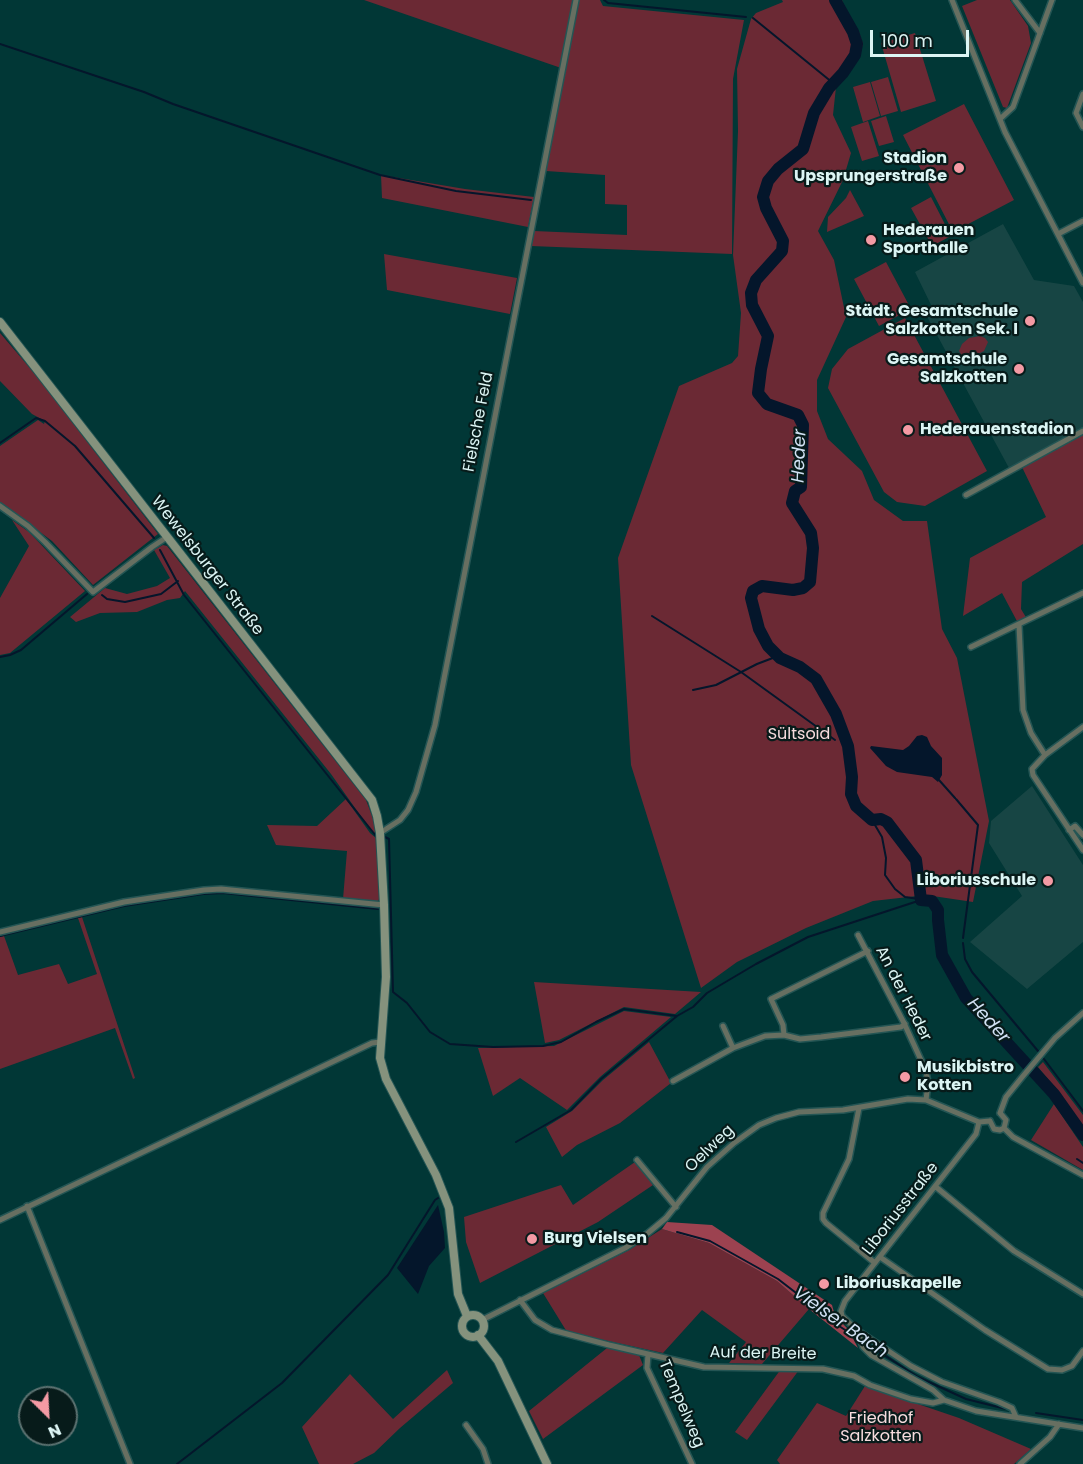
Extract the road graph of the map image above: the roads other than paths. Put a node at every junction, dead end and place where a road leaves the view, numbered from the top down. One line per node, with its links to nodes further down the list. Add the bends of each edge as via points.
1 (576, 0): 23 (street, Fielsche Feld, via 435,725 408,810)
2 (952, 0): 7 (street)
3 (1015, 0): 5 (street)
4 (1052, 0): 5 (street)
5 (1040, 33): 7 (street, via 1013,107)
6 (1083, 94): 8 (street, via 1076,113)
7 (1000, 119): 10 (street)
8 (1083, 127)
9 (1083, 221): 10 (street)
10 (1058, 234): 11 (street)
11 (1083, 283)
12 (0, 322): 16 (main road, Wewelsburger Straße)
13 (1083, 431): 14 (street)
14 (966, 495)
15 (0, 506): 16 (street, via 28,526 93,592)
16 (167, 537): 23 (main road, Wewelsburger Straße, via 372,800)
17 (1083, 593): 18 (street)
18 (1018, 625): 19 (street); 21 (street, via 1023,710)
19 (971, 647)
20 (1083, 727): 21 (street)
21 (1045, 755): 22 (street, via 1032,769 1033,775)
22 (1069, 830): 24 (street, via 1075,826); 25 (street)
23 (380, 833): 26 (main road, Wewelsburger Straße)
24 (1083, 835)
25 (1083, 850)
26 (384, 905): 27 (street, via 204,890 124,902); 34 (main road, via 386,977)
27 (0, 932)
28 (858, 935): 29 (street, An der Heder)
29 (868, 951): 31 (street, An der Heder); 33 (street, via 771,999)
30 (1083, 1013): 39 (street, via 1055,1038 1006,1096)
31 (905, 1024): 33 (street, via 800,1039); 37 (street, An der Heder, via 926,1071)
32 (723, 1026): 35 (street)
33 (784, 1035): 35 (street, via 765,1036)
34 (380, 1042): 46 (street); 53 (main road, via 386,1079 449,1208 458,1294)
35 (733, 1048): 36 (street)
36 (673, 1081)
37 (927, 1100): 38 (street, Oelweg, via 908,1099); 41 (street, Oelweg)
38 (859, 1108): 47 (street, Oelweg, via 799,1112 759,1125 707,1167); 50 (street, via 849,1159 823,1219)
39 (1000, 1113): 40 (street); 42 (street, via 1006,1120)
40 (990, 1121): 41 (street, Oelweg); 42 (street, via 994,1129)
41 (979, 1122): 45 (street, Liboriusstraße, via 976,1134)
42 (1004, 1128): 44 (street, via 1013,1137)
43 (637, 1160): 47 (street)
44 (1083, 1175)
45 (936, 1187): 49 (street, Liboriusstraße); 51 (street, via 1014,1251)
46 (27, 1206): 48 (street); 64 (street)
47 (676, 1207): 52 (street, Oelweg, via 627,1247)
48 (0, 1220)
49 (880, 1257): 50 (street, Liboriusstraße); 57 (street, via 1048,1369 1072,1366)
50 (875, 1263): 55 (street, Liboriusstraße, via 841,1311)
51 (1083, 1294)
52 (520, 1300): 54 (street, Oelweg); 58 (street, Auf der Breite, via 535,1320 552,1330)
53 (467, 1316): 54 (main road, via 473,1314); 56 (main road, via 462,1330 469,1336)
54 (482, 1320): 56 (main road, via 484,1326)
55 (858, 1332): 59 (street, via 862,1347); 60 (street, via 942,1382 1012,1408)
56 (478, 1335): 66 (main road, via 498,1361)
57 (1083, 1351)
58 (648, 1354): 59 (street, Auf der Breite, via 705,1367 823,1369 854,1376 911,1399 933,1403); 67 (street, Tempelweg, via 647,1368)
59 (944, 1400): 60 (street, via 976,1411)
60 (1016, 1417): 61 (street)
61 (1059, 1424): 63 (street); 68 (street)
62 (466, 1425): 65 (street, via 483,1449)
63 (1083, 1428)
64 (130, 1464)
65 (488, 1464)
66 (547, 1464)
67 (692, 1464)
68 (1020, 1464)

